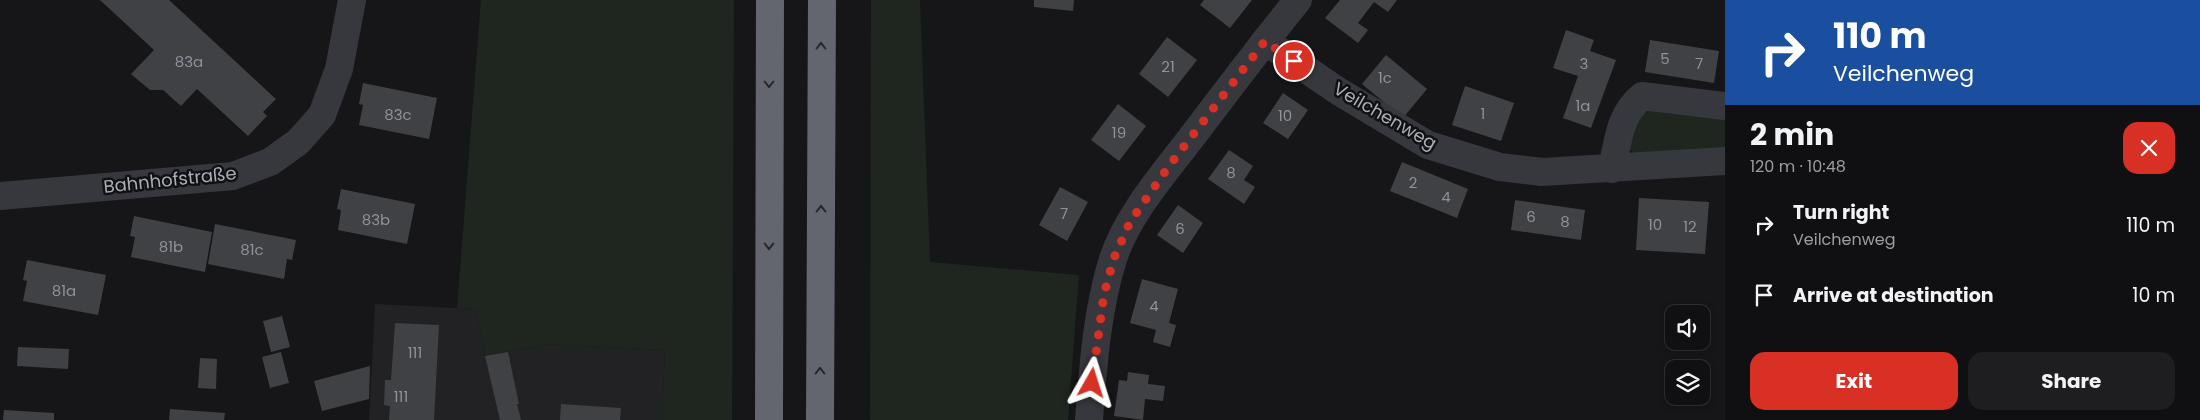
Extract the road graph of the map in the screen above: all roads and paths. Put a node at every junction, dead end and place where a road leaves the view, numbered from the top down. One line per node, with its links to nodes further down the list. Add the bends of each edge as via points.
1 (352, 0): 9 (street, Bahnhofstraße, via 339,69 322,115 298,142 270,162 233,176)
2 (770, 0): 10 (highway, one-way to 10)
3 (822, 0): 11 (highway, one-way to 3)
4 (1298, 0): 5 (street)
5 (1265, 41): 8 (street, Veilchenweg, via 1338,91 1428,144 1500,167 1542,172); 12 (street, via 1169,166 1126,231 1104,294)
6 (1725, 106): 8 (street, via 1642,96 1634,102 1622,122)
7 (1725, 161): 8 (street, Veilchenweg)
8 (1612, 169)
9 (0, 196)
10 (769, 420)
11 (820, 420)
12 (1089, 420)

